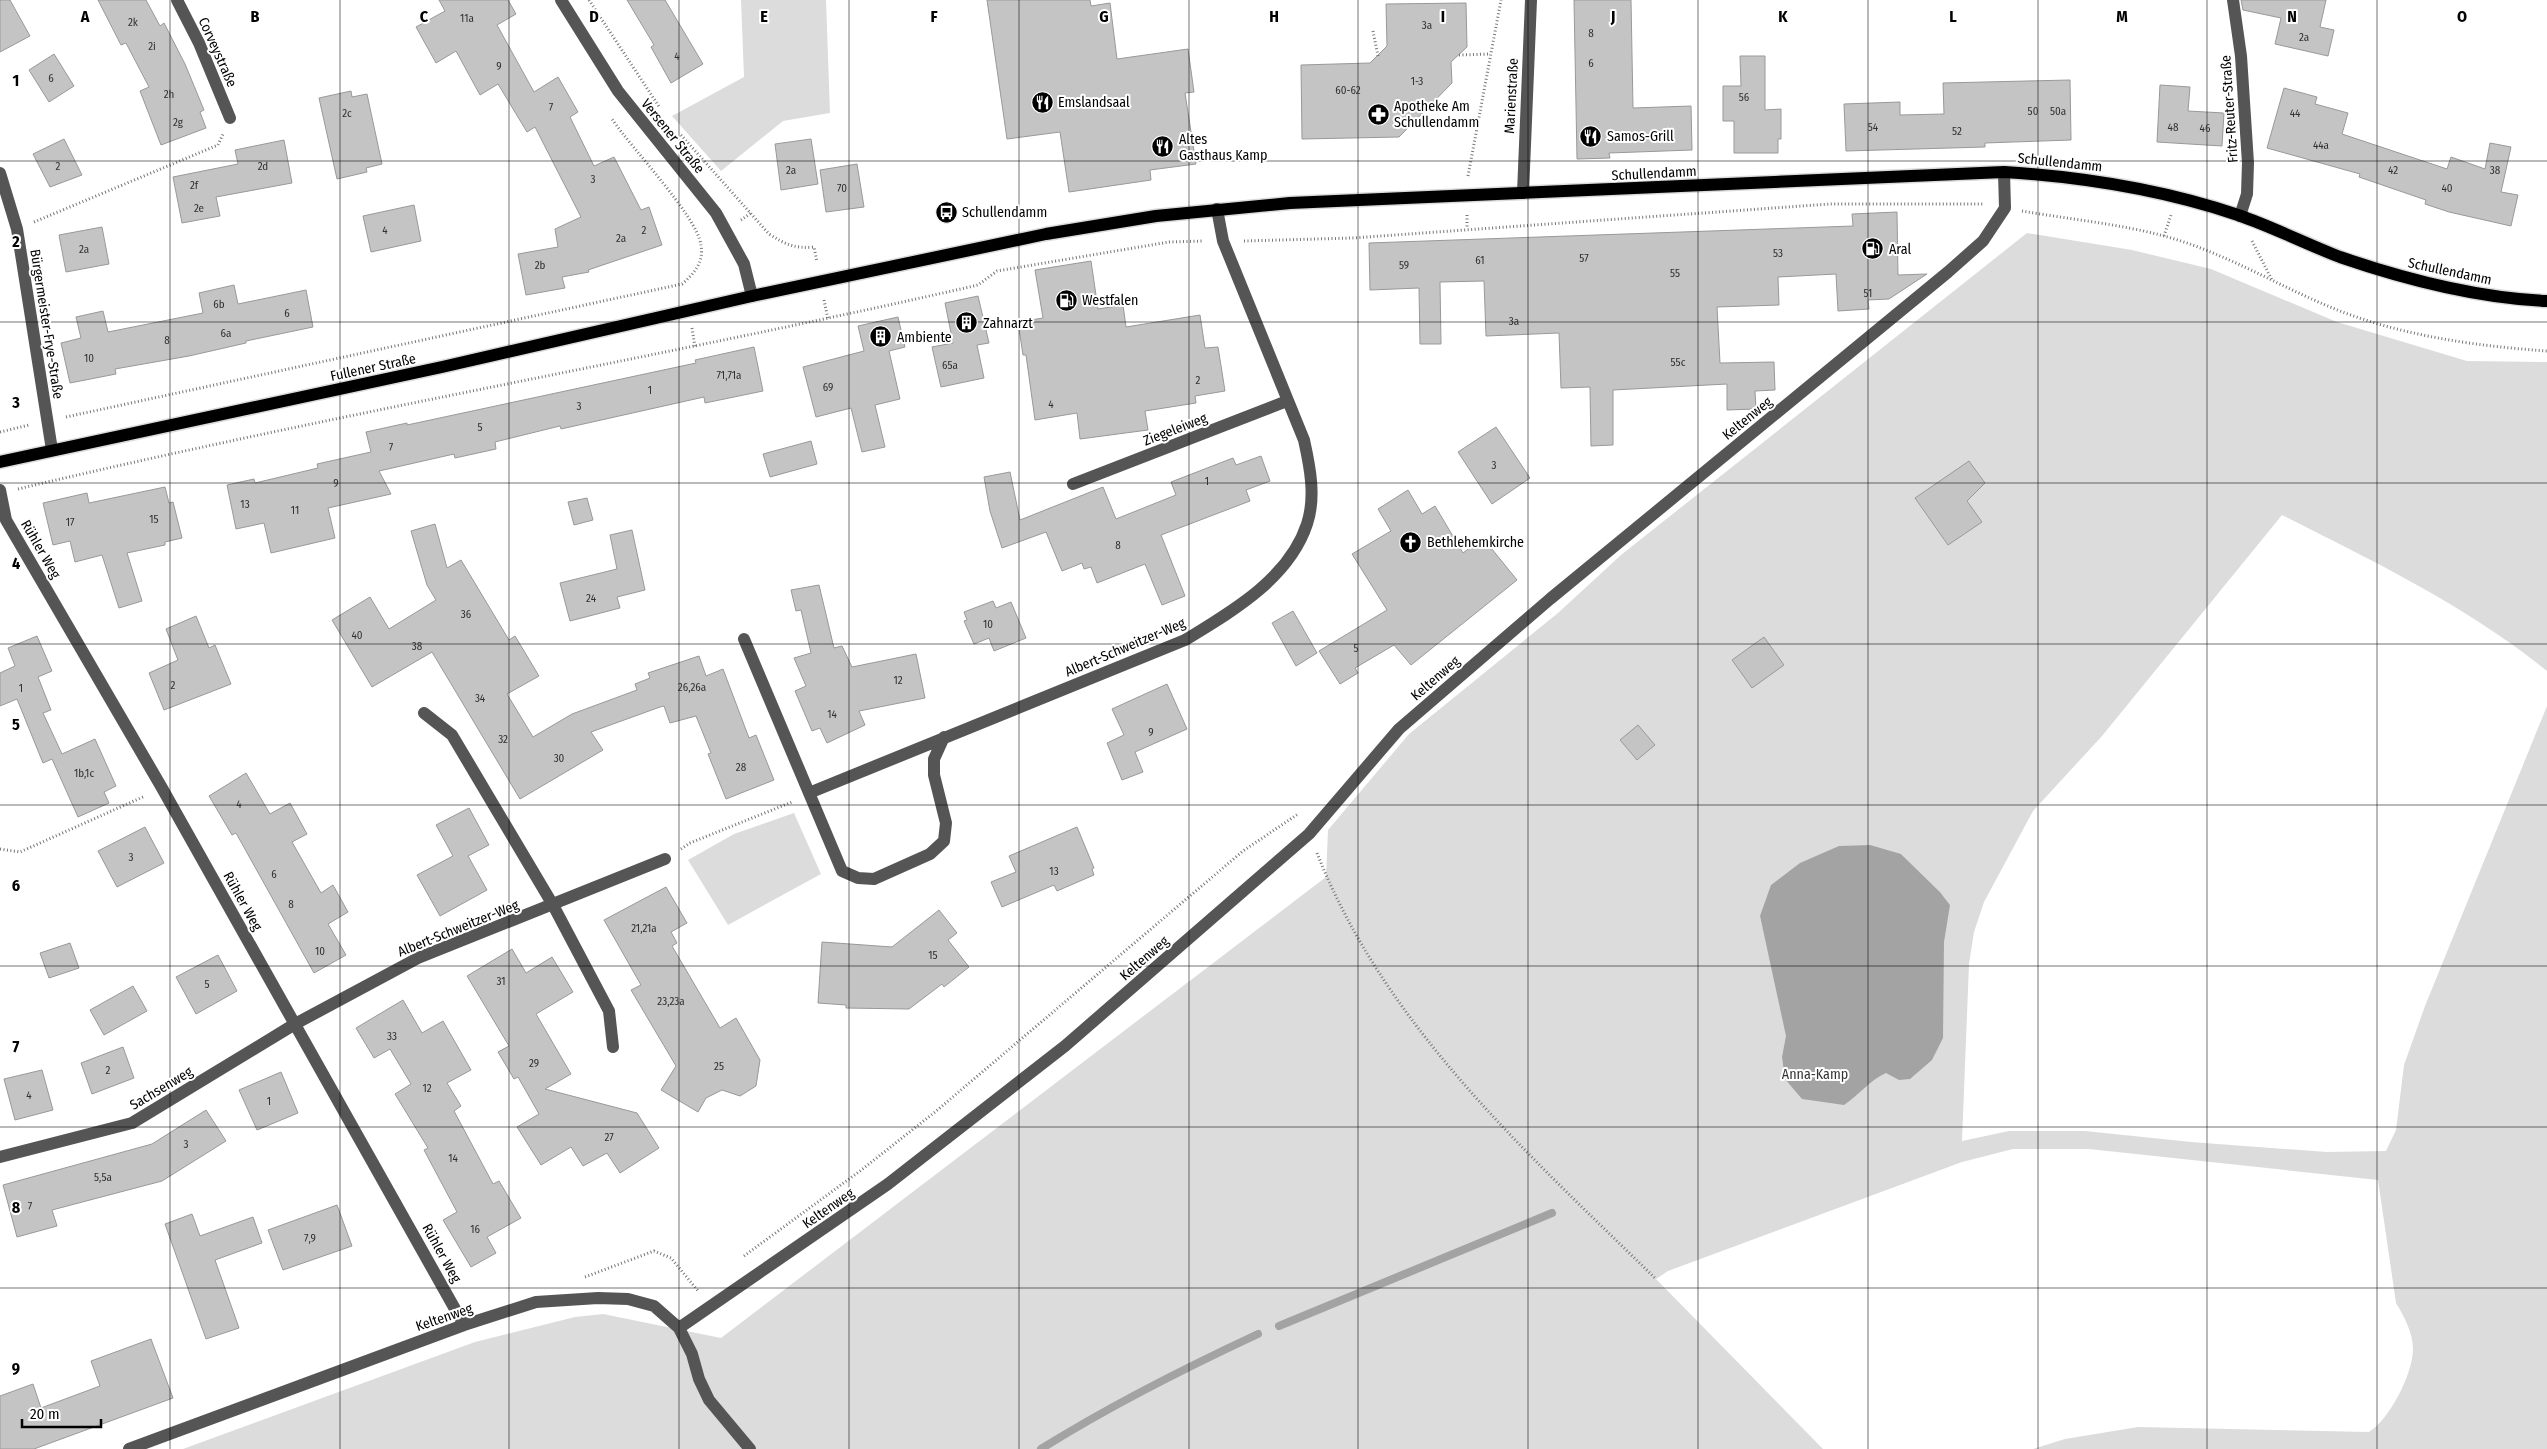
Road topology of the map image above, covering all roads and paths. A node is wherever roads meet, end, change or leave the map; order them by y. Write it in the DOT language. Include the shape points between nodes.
graph roads {
  1 [pos="177,0"];
  2 [pos="561,0"];
  3 [pos="588,0"];
  4 [pos="1501,0"];
  5 [pos="1531,0"];
  6 [pos="2233,0"];
  7 [pos="1373,31"];
  8 [pos="1459,54"];
  9 [pos="1490,54"];
  10 [pos="1378,56"];
  11 [pos="665,115"];
  12 [pos="230,118"];
  13 [pos="618,128"];
  14 [pos="676,129"];
  15 [pos="2004,172"];
  16 [pos="0,173"];
  17 [pos="1523,193"];
  18 [pos="1466,195"];
  19 [pos="2005,208"];
  20 [pos="1218,209"];
  21 [pos="2240,216"];
  22 [pos="16,229"];
  23 [pos="1467,229"];
  24 [pos="1223,241"];
  25 [pos="814,247"];
  26 [pos="2272,281"];
  27 [pos="752,296"];
  28 [pos="2547,301"];
  29 [pos="2547,351"];
  30 [pos="1288,401"];
  31 [pos="47,421"];
  32 [pos="0,432"];
  33 [pos="52,450"];
  34 [pos="0,462"];
  35 [pos="1073,484"];
  36 [pos="0,492"];
  37 [pos="744,639"];
  38 [pos="424,713"];
  39 [pos="944,737"];
  40 [pos="162,788"];
  41 [pos="809,793"];
  42 [pos="1301,812"];
  43 [pos="1309,834"];
  44 [pos="0,849"];
  45 [pos="666,859"];
  46 [pos="553,905"];
  47 [pos="295,1024"];
  48 [pos="613,1047"];
  49 [pos="0,1156"];
  50 [pos="736,1262"];
  51 [pos="1656,1279"];
  52 [pos="576,1281"];
  53 [pos="705,1285"];
  54 [pos="698,1291"];
  55 [pos="711,1307"];
  56 [pos="464,1324"];
  57 [pos="679,1328"];
  58 [pos="129,1449"];
  59 [pos="750,1449"];
  1 -- 12 [label="street, Corveystraße"];
  2 -- 27 [label="street, Versener Straße" via="618,91 716,213 744,264"];
  3 -- 11 [label="path"];
  4 -- 9 [label="path"];
  5 -- 17 [label="street, Marienstraße"];
  6 -- 21 [label="street, Fritz-Reuter-Straße" via="2241,56 2248,163 2247,194"];
  7 -- 10 [label="path"];
  8 -- 9 [label="path"];
  9 -- 18 [label="path" via="1469,161"];
  12 -- 22 [label="path" via="218,145"];
  13 -- 31 [label="path" via="697,229 702,256 694,274 682,284"];
  14 -- 25 [label="path" via="770,234 787,245"];
  15 -- 17 [label="main road, Schullendamm"];
  15 -- 19 [label="street"];
  15 -- 21 [label="main road, Schullendamm" via="2066,176 2131,186 2177,196"];
  16 -- 22 [label="street, Bürgermeister-Frye-Straße"];
  17 -- 18 [label="main road, Schullendamm"];
  18 -- 20 [label="main road, Schullendamm"];
  18 -- 23 [label="path"];
  19 -- 23 [label="path" via="1976,203 1830,204"];
  19 -- 26 [label="path" via="2164,236 2214,254"];
  19 -- 43 [label="street, Keltenweg" via="1983,241 1948,272 1550,599 1399,729"];
  20 -- 24 [label="street, Albert-Schweitzer-Weg"];
  20 -- 27 [label="main road, Schullendamm" via="1046,234"];
  21 -- 26 [label="path"];
  21 -- 28 [label="main road, Schullendamm" via="2340,256 2421,282 2514,300"];
  22 -- 31 [label="street, Bürgermeister-Frye-Straße"];
  23 -- 24 [label="path" via="1352,238"];
  24 -- 30 [label="street, Albert-Schweitzer-Weg"];
  24 -- 36 [label="path" via="1168,242 997,270 978,285 828,319"];
  26 -- 29 [label="path" via="2337,310 2397,329 2488,347"];
  27 -- 33 [label="main road, Fullener Straße" via="442,367"];
  30 -- 35 [label="street, Ziegeleiweg"];
  30 -- 39 [label="street, Albert-Schweitzer-Weg" via="1304,440 1312,494 1308,523 1294,552 1278,572 1228,613 1185,640"];
  31 -- 32 [label="path"];
  31 -- 33 [label="street, Bürgermeister-Frye-Straße"];
  33 -- 34 [label="main road, Fullener Straße"];
  36 -- 40 [label="street, Rühler Weg" via="6,520"];
  37 -- 41 [label="street"];
  38 -- 46 [label="street" via="452,735"];
  39 -- 41 [label="street, Albert-Schweitzer-Weg"];
  39 -- 41 [label="street" via="934,759 934,775 946,824 944,842 930,854 874,879 858,878 842,871"];
  40 -- 44 [label="path" via="20,852"];
  40 -- 47 [label="street, Rühler Weg"];
  41 -- 45 [label="path" via="690,843"];
  42 -- 50 [label="path" via="1243,851 912,1130"];
  43 -- 51 [label="path" via="1350,925 1430,1045 1512,1137"];
  43 -- 55 [label="street, Keltenweg" via="1064,1046 888,1184"];
  45 -- 46 [label="street, Albert-Schweitzer-Weg"];
  46 -- 47 [label="street, Albert-Schweitzer-Weg" via="418,958"];
  46 -- 48 [label="street" via="609,1011"];
  47 -- 49 [label="street, Sachsenweg" via="132,1124"];
  47 -- 56 [label="street, Rühler Weg"];
  52 -- 54 [label="path" via="654,1251 671,1258"];
  53 -- 54 [label="path"];
  54 -- 55 [label="path"];
  55 -- 57 [label="street, Keltenweg"];
  56 -- 57 [label="street, Keltenweg" via="536,1302 598,1298 628,1299 654,1306"];
  56 -- 58 [label="street, Keltenweg"];
  57 -- 59 [label="street" via="709,1400"];
}
